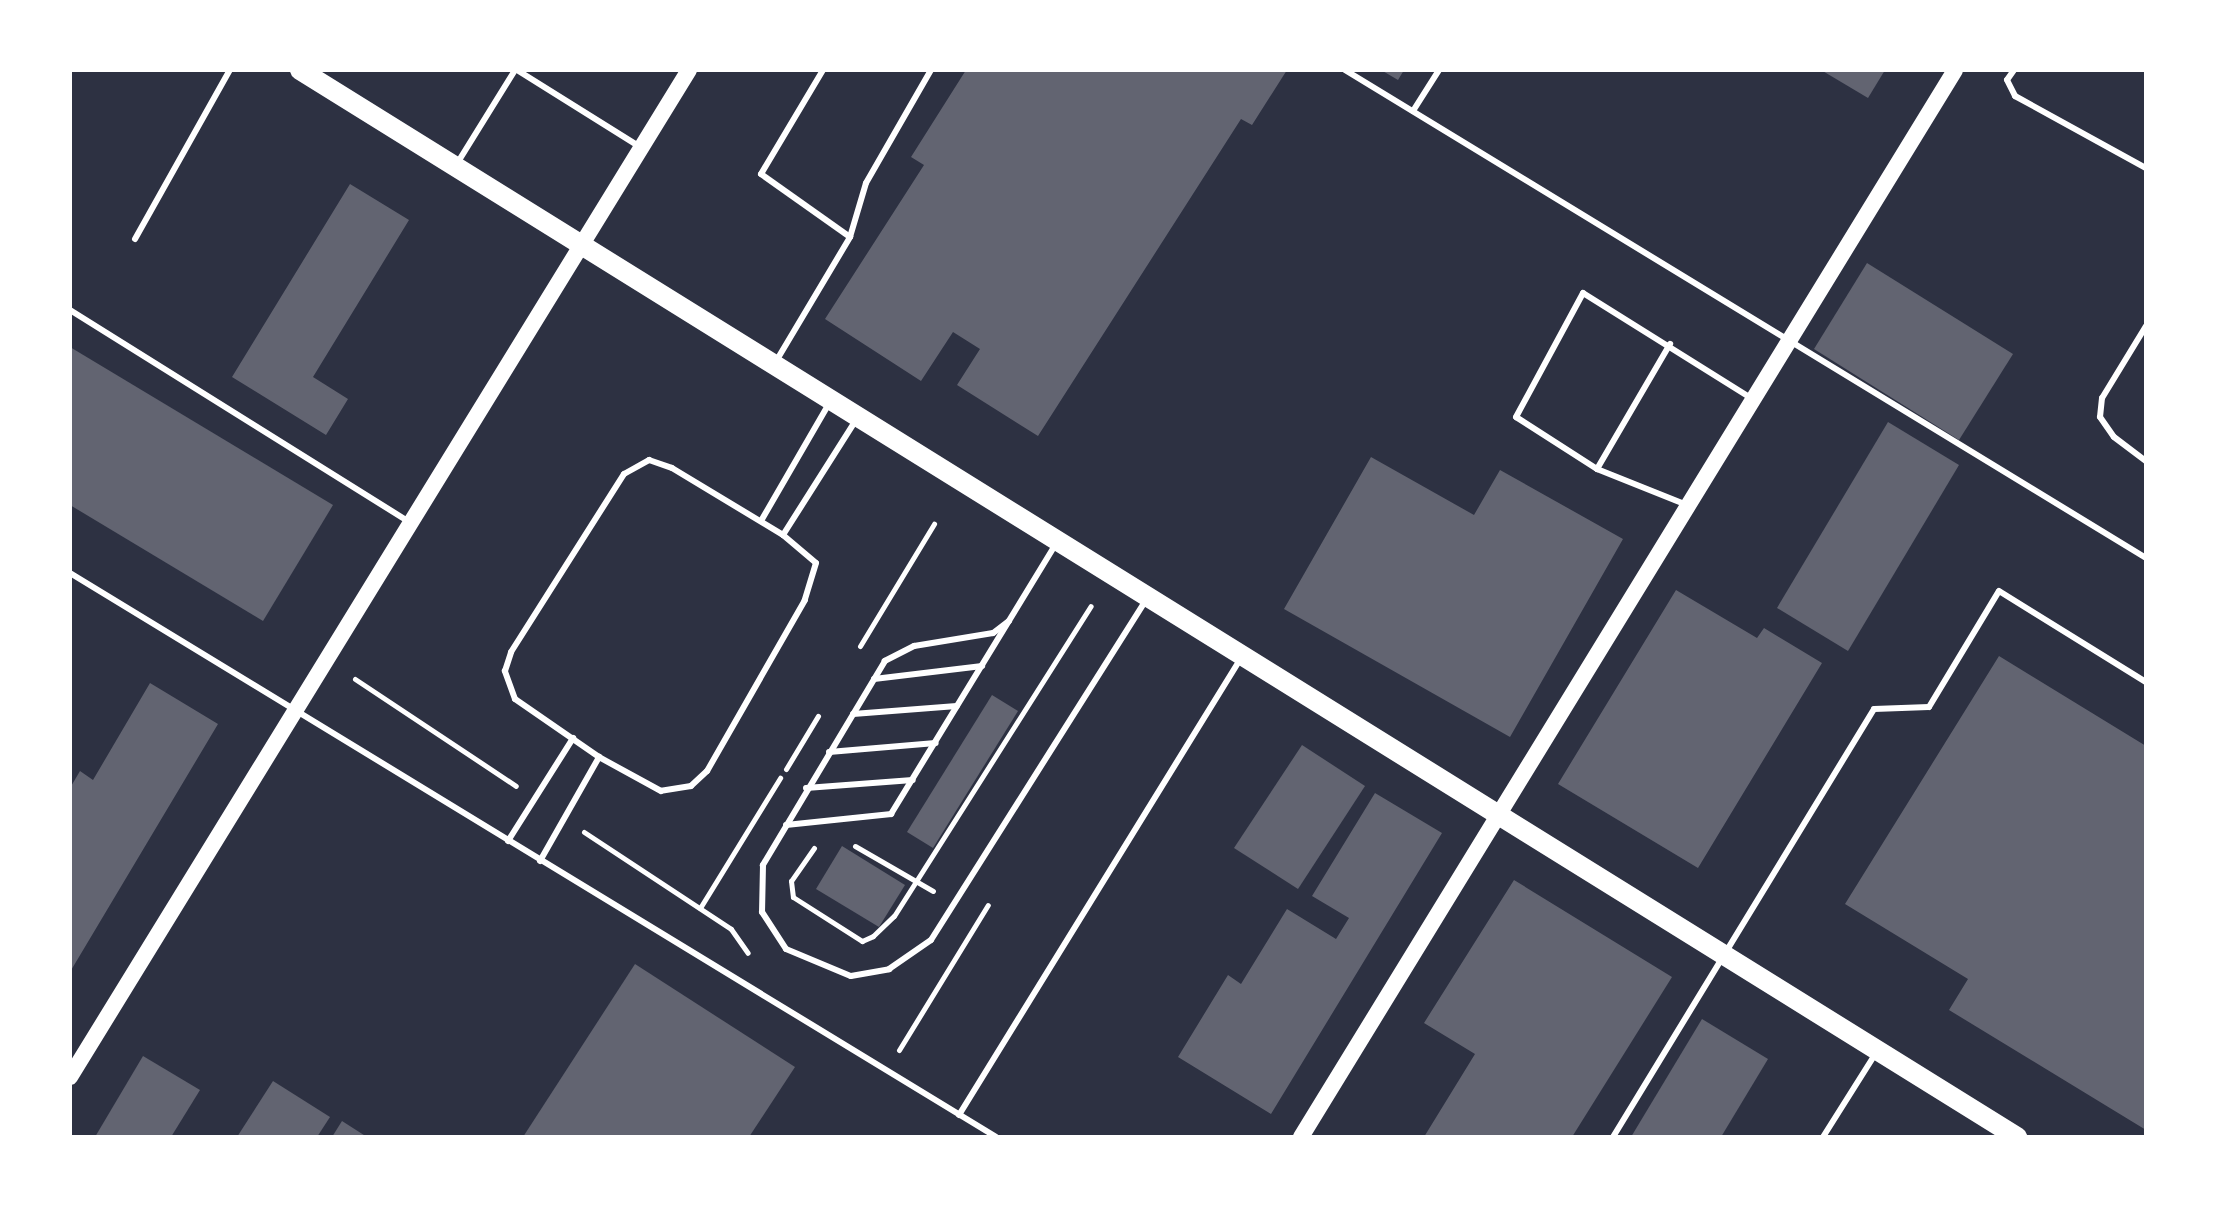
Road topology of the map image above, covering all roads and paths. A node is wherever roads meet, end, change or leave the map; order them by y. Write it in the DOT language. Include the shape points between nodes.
graph roads {
  1 [pos="230,70"];
  2 [pos="300,70"];
  3 [pos="516,70"];
  4 [pos="689,70"];
  5 [pos="823,70"];
  6 [pos="931,70"];
  7 [pos="1345,70"];
  8 [pos="1439,70"];
  9 [pos="1955,70"];
  10 [pos="2014,70"];
  11 [pos="1413,111"];
  12 [pos="640,147"];
  13 [pos="455,167"];
  14 [pos="2146,168"];
  15 [pos="850,237"];
  16 [pos="135,239"];
  17 [pos="579,244"];
  18 [pos="70,310"];
  19 [pos="2146,326"];
  20 [pos="1670,344"];
  21 [pos="1787,344"];
  22 [pos="774,366"];
  23 [pos="1754,400"];
  24 [pos="830,402"];
  25 [pos="857,419"];
  26 [pos="2146,461"];
  27 [pos="1597,469"];
  28 [pos="1687,505"];
  29 [pos="761,521"];
  30 [pos="409,522"];
  31 [pos="934,524"];
  32 [pos="783,535"];
  33 [pos="1056,544"];
  34 [pos="2146,558"];
  35 [pos="70,573"];
  36 [pos="1147,598"];
  37 [pos="1091,606"];
  38 [pos="1009,621"];
  39 [pos="1242,655"];
  40 [pos="854,656"];
  41 [pos="982,666"];
  42 [pos="874,679"];
  43 [pos="2146,682"];
  44 [pos="958,706"];
  45 [pos="297,707"];
  46 [pos="822,708"];
  47 [pos="853,714"];
  48 [pos="573,738"];
  49 [pos="936,743"];
  50 [pos="829,752"];
  51 [pos="599,757"];
  52 [pos="913,780"];
  53 [pos="806,788"];
  54 [pos="1497,813"];
  55 [pos="786,825"];
  56 [pos="508,841"];
  57 [pos="828,843"];
  58 [pos="848,845"];
  59 [pos="540,861"];
  60 [pos="917,881"];
  61 [pos="700,908"];
  62 [pos="1727,955"];
  63 [pos="1878,1050"];
  64 [pos="70,1077"];
  65 [pos="959,1115"];
  66 [pos="1307,1135"];
  67 [pos="996,1137"];
  68 [pos="1613,1137"];
  69 [pos="1823,1137"];
  70 [pos="2017,1137"];
  1 -- 16 [label="lane"];
  2 -- 13 [label="main road"];
  3 -- 12 [label="lane"];
  3 -- 13 [label="lane"];
  4 -- 12 [label="main road"];
  5 -- 15 [label="lane" via="761,174"];
  6 -- 15 [label="lane" via="866,183"];
  7 -- 11 [label="lane"];
  8 -- 11 [label="lane"];
  9 -- 21 [label="main road"];
  10 -- 14 [label="lane" via="2007,80 2015,96"];
  11 -- 21 [label="lane"];
  12 -- 17 [label="main road"];
  13 -- 17 [label="main road"];
  15 -- 22 [label="lane"];
  17 -- 22 [label="main road"];
  17 -- 30 [label="main road"];
  18 -- 30 [label="lane"];
  19 -- 26 [label="lane" via="2102,398 2100,417 2114,437"];
  20 -- 23 [label="lane"];
  20 -- 27 [label="lane"];
  20 -- 27 [label="lane" via="1583,293 1516,417"];
  21 -- 23 [label="main road"];
  21 -- 34 [label="lane"];
  22 -- 24 [label="main road"];
  23 -- 28 [label="main road"];
  24 -- 25 [label="main road"];
  24 -- 29 [label="lane"];
  25 -- 32 [label="lane"];
  25 -- 33 [label="main road"];
  27 -- 28 [label="lane"];
  28 -- 54 [label="main road"];
  29 -- 32 [label="lane"];
  29 -- 48 [label="lane" via="649,460 624,474 511,652 505,671 515,699"];
  30 -- 45 [label="main road"];
  31 -- 40 [label="path"];
  32 -- 51 [label="lane" via="816,563 805,600 707,771 691,786 661,791"];
  33 -- 36 [label="main road"];
  33 -- 38 [label="lane"];
  35 -- 45 [label="lane"];
  36 -- 39 [label="main road"];
  36 -- 55 [label="lane" via="950,916 911,957 889,969 851,976 807,962 771,933 762,912 762,877"];
  37 -- 60 [label="path"];
  38 -- 41 [label="lane"];
  38 -- 42 [label="lane" via="977,638 899,652 885,661"];
  39 -- 54 [label="main road"];
  39 -- 65 [label="lane"];
  41 -- 42 [label="lane"];
  41 -- 44 [label="lane"];
  42 -- 47 [label="lane"];
  43 -- 62 [label="lane" via="1999,591 1929,707 1874,709"];
  44 -- 47 [label="lane"];
  44 -- 49 [label="lane"];
  45 -- 56 [label="lane"];
  45 -- 64 [label="main road"];
  46 -- 61 [label="path"];
  47 -- 50 [label="lane"];
  48 -- 51 [label="lane"];
  48 -- 56 [label="lane"];
  49 -- 50 [label="lane"];
  49 -- 52 [label="lane"];
  50 -- 53 [label="lane"];
  51 -- 59 [label="lane"];
  52 -- 53 [label="lane"];
  52 -- 55 [label="lane" via="891,814"];
  53 -- 55 [label="lane"];
  54 -- 62 [label="main road"];
  54 -- 66 [label="main road"];
  56 -- 59 [label="lane"];
  57 -- 60 [label="path" via="816,846 802,860 791,881 793,897 862,941 894,916"];
  58 -- 60 [label="path"];
  59 -- 65 [label="lane"];
  62 -- 63 [label="main road"];
  62 -- 68 [label="lane"];
  63 -- 69 [label="lane"];
  63 -- 70 [label="main road"];
  65 -- 67 [label="lane"];
}
